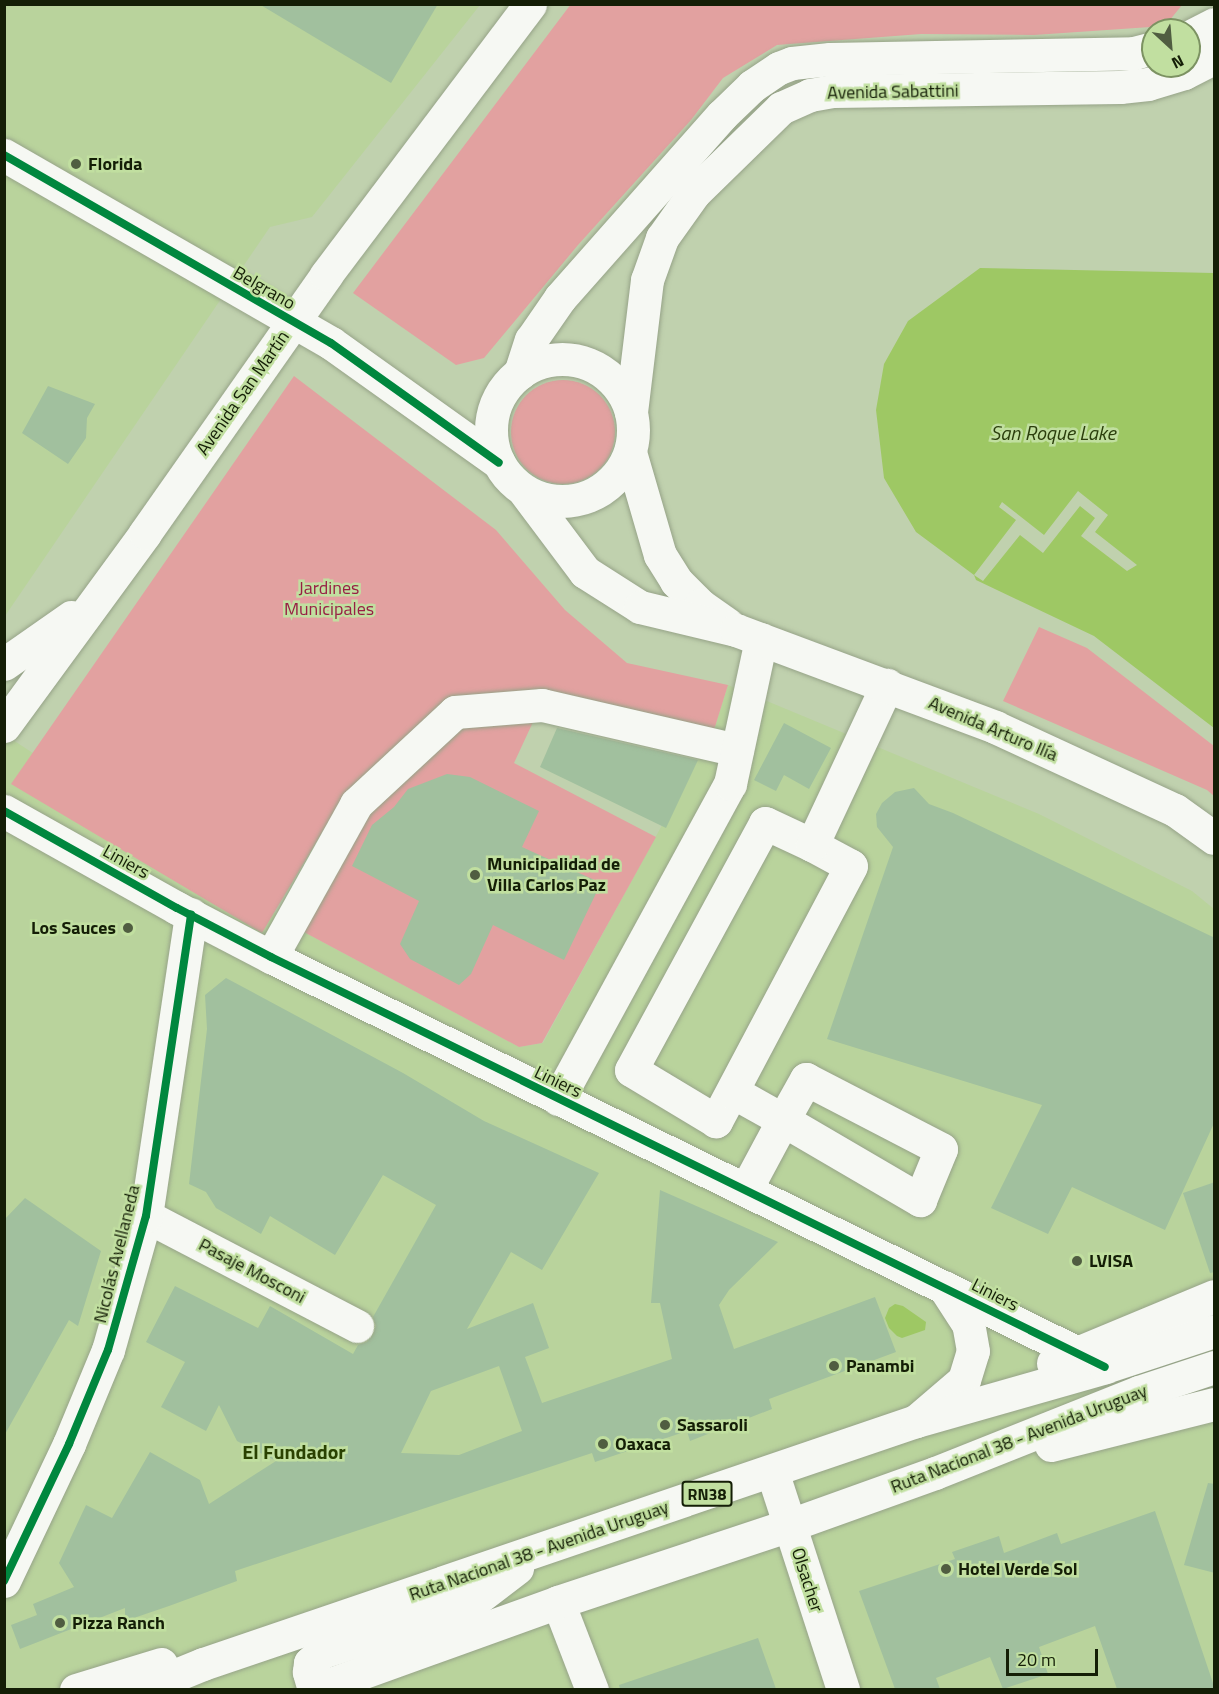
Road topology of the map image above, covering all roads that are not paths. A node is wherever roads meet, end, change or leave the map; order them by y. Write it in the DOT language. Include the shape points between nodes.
graph roads {
  1 [pos="530,4"];
  2 [pos="1215,24"];
  3 [pos="1201,31"];
  4 [pos="1141,51"];
  5 [pos="1215,58"];
  6 [pos="4,155"];
  7 [pos="33,172"];
  8 [pos="4,188"];
  9 [pos="293,321"];
  10 [pos="520,373"];
  11 [pos="631,412"];
  12 [pos="630,452"];
  13 [pos="499,463"];
  14 [pos="525,492"];
  15 [pos="101,594"];
  16 [pos="749,634"];
  17 [pos="4,664"];
  18 [pos="887,686"];
  19 [pos="4,726"];
  20 [pos="737,750"];
  21 [pos="4,811"];
  22 [pos="1215,838"];
  23 [pos="812,845"];
  24 [pos="190,914"];
  25 [pos="271,957"];
  26 [pos="733,1092"];
  27 [pos="558,1099"];
  28 [pos="746,1190"];
  29 [pos="146,1216"];
  30 [pos="943,1285"];
  31 [pos="1215,1296"];
  32 [pos="357,1326"];
  33 [pos="1215,1331"];
  34 [pos="1092,1360"];
  35 [pos="1215,1366"];
  36 [pos="1207,1412"];
  37 [pos="916,1421"];
  38 [pos="772,1471"];
  39 [pos="935,1473"];
  40 [pos="790,1526"];
  41 [pos="540,1551"];
  42 [pos="4,1581"];
  43 [pos="558,1602"];
  44 [pos="203,1664"];
  45 [pos="839,1688"];
  46 [pos="76,1689"];
  47 [pos="139,1689"];
  48 [pos="314,1689"];
  49 [pos="592,1689"];
  1 -- 9 [label="main road, Avenida San Martín"];
  2 -- 3 [label="main road"];
  4 -- 10 [label="main road, Avenida Sabattini" via="830,59 779,68 752,86 722,115 560,298 531,340"];
  5 -- 11 [label="main road, Avenida Sabattini" via="1148,84 833,91 810,95 781,108 694,193 662,238 647,280"];
  6 -- 7 [label="main road, Belgrano"];
  7 -- 8 [label="main road"];
  7 -- 9 [label="main road, Belgrano"];
  9 -- 13 [label="main road, Belgrano" via="331,343"];
  9 -- 15 [label="main road, Avenida San Martín"];
  10 -- 11 [label="main road" via="540,362 563,359 586,363 606,374 622,391"];
  10 -- 13 [label="main road" via="505,387 490,425"];
  11 -- 12 [label="main road"];
  12 -- 14 [label="main road" via="605,487 587,497 545,500"];
  12 -- 16 [label="main road" via="660,555 676,581 700,605"];
  13 -- 14 [label="main road"];
  14 -- 16 [label="main road" via="585,572 611,590 640,607"];
  15 -- 17 [label="main road"];
  15 -- 19 [label="main road, Avenida San Martín"];
  16 -- 18 [label="main road, Avenida Arturo Ilía"];
  16 -- 20 [label="main road"];
  18 -- 22 [label="main road, Avenida Arturo Ilía" via="1109,778 1174,810"];
  18 -- 23 [label="main road"];
  20 -- 25 [label="main road" via="542,705 455,712 357,804"];
  20 -- 27 [label="main road" via="730,784"];
  21 -- 24 [label="main road, Liniers"];
  23 -- 26 [label="main road" via="851,866"];
  23 -- 26 [label="main road" via="765,823 631,1070 716,1121"];
  24 -- 25 [label="main road, Liniers"];
  24 -- 29 [label="main road, Nicolás Avellaneda"];
  25 -- 27 [label="main road, Liniers"];
  26 -- 28 [label="main road" via="783,1120"];
  27 -- 28 [label="main road, Liniers"];
  28 -- 30 [label="main road, Liniers"];
  29 -- 32 [label="main road, Pasaje Mosconi"];
  29 -- 42 [label="main road, Nicolás Avellaneda" via="108,1350 69,1444"];
  30 -- 34 [label="main road, Liniers"];
  30 -- 37 [label="main road" via="968,1324 973,1350 964,1380"];
  31 -- 34 [label="main road"];
  33 -- 34 [label="main road, Ruta Nacional 38 - Avenida Uruguay / RN38"];
  34 -- 37 [label="main road, Ruta Nacional 38 - Avenida Uruguay / RN38"];
  35 -- 39 [label="main road, Ruta Nacional 38 - Avenida Uruguay"];
  36 -- 39 [label="main road"];
  37 -- 38 [label="main road, Ruta Nacional 38 - Avenida Uruguay / RN38"];
  38 -- 40 [label="main road, Olsacher"];
  38 -- 41 [label="main road, Ruta Nacional 38 - Avenida Uruguay / RN38"];
  39 -- 40 [label="main road, Ruta Nacional 38 - Avenida Uruguay"];
  40 -- 43 [label="main road, Ruta Nacional 38 - Avenida Uruguay"];
  40 -- 45 [label="main road, Olsacher"];
  41 -- 44 [label="main road, Ruta Nacional 38 - Avenida Uruguay / RN38"];
  41 -- 48 [label="main road" via="471,1603 322,1652 310,1662"];
  43 -- 48 [label="main road, Ruta Nacional 38 - Avenida Uruguay"];
  43 -- 49 [label="main road"];
  44 -- 46 [label="main road" via="180,1658"];
  44 -- 47 [label="main road, Ruta Nacional 38 - Avenida Uruguay / RN38"];
}
